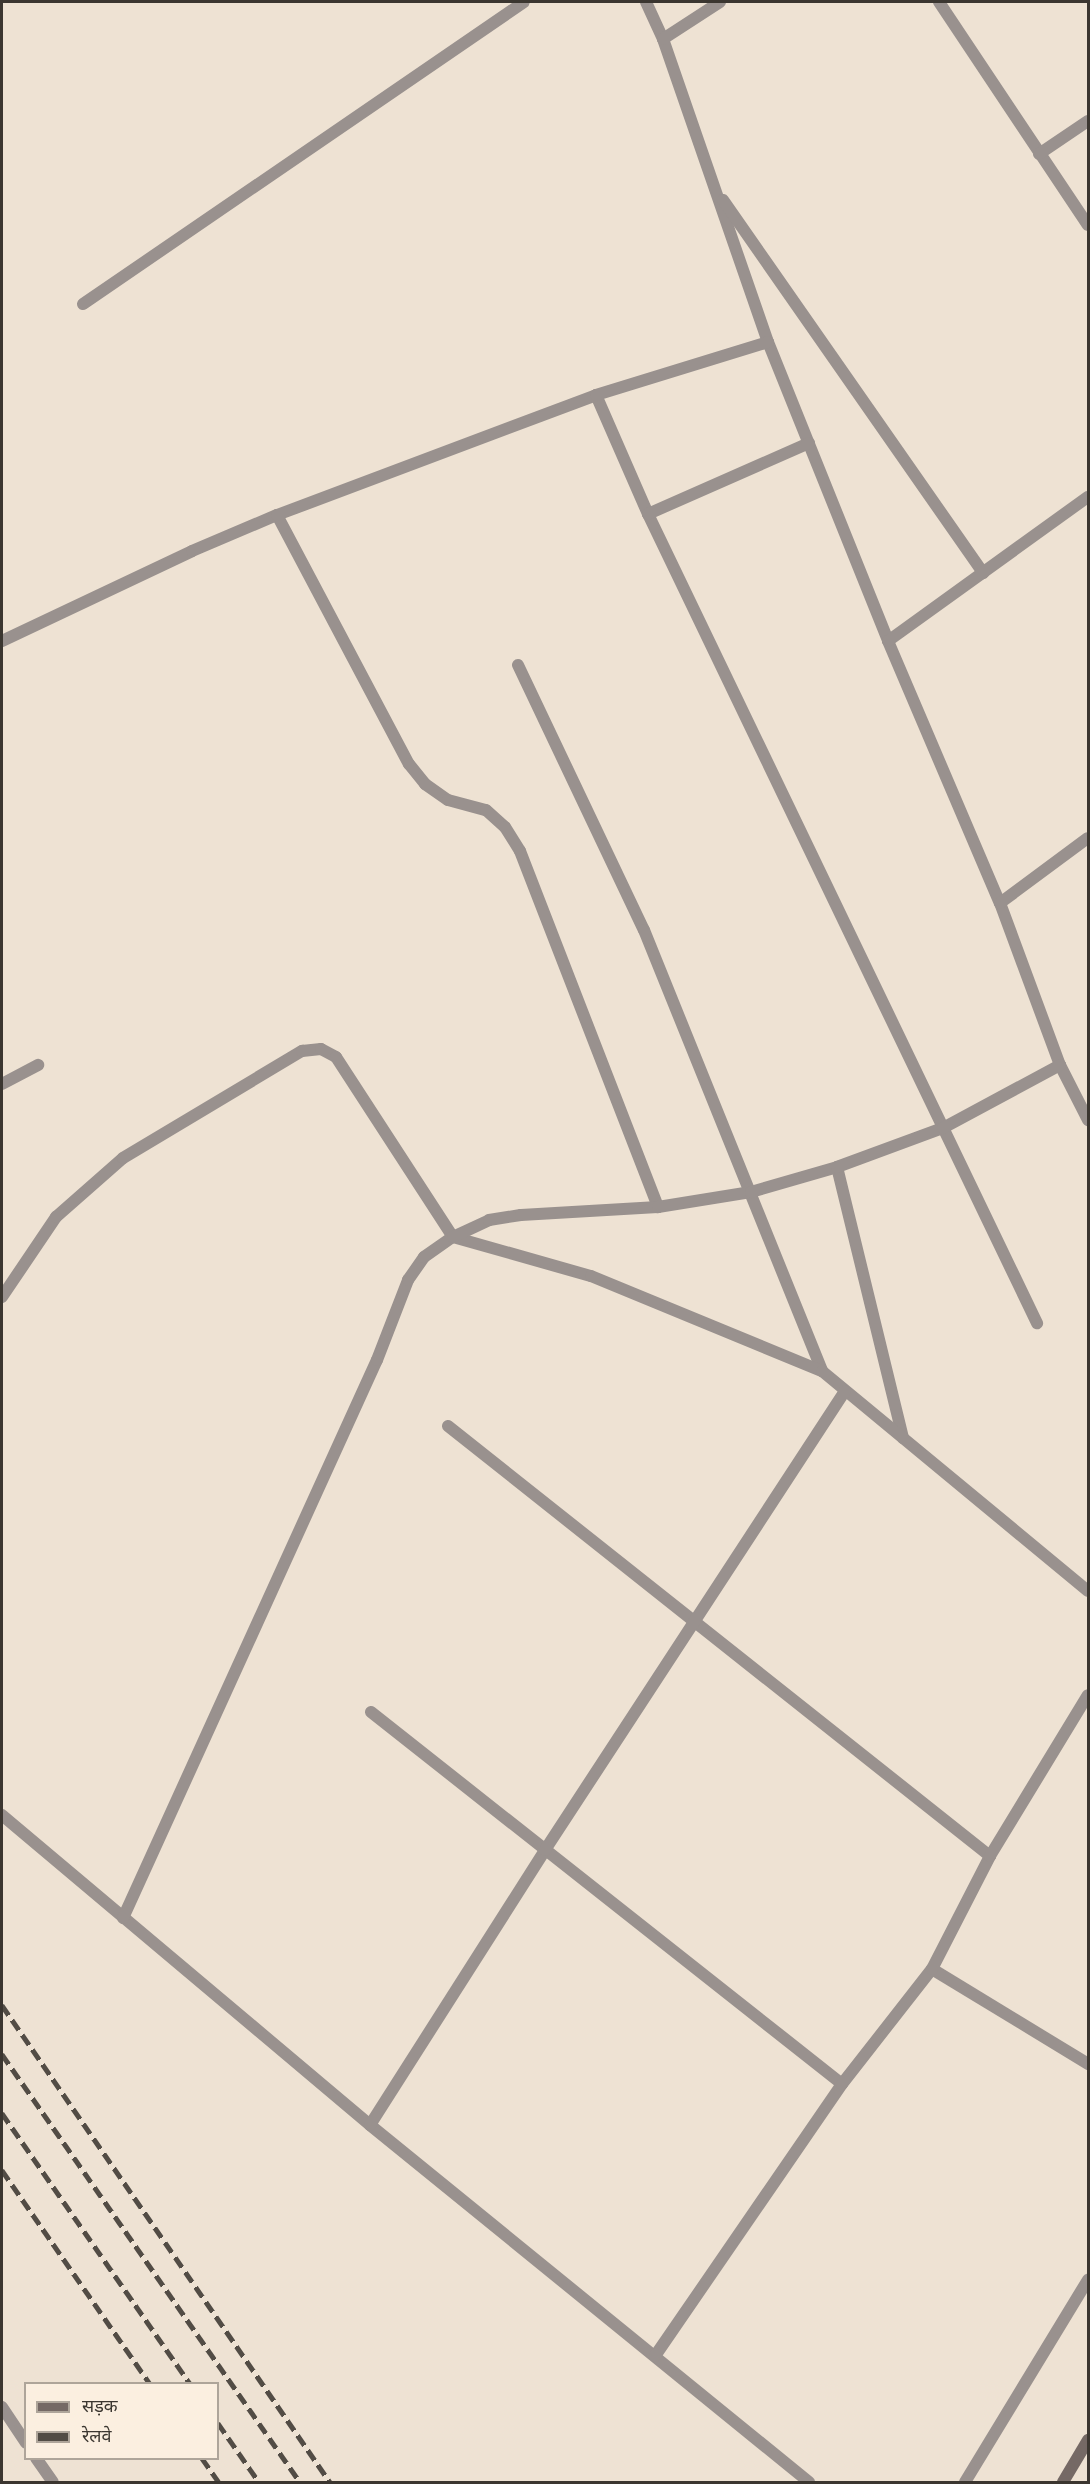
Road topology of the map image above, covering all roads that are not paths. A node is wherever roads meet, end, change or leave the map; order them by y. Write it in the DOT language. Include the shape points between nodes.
graph roads {
  1 [pos="524,2"];
  2 [pos="646,2"];
  3 [pos="720,2"];
  4 [pos="939,2"];
  5 [pos="663,39"];
  6 [pos="1089,121"];
  7 [pos="1039,154"];
  8 [pos="715,188"];
  9 [pos="1089,225"];
  10 [pos="83,304"];
  11 [pos="768,342"];
  12 [pos="596,395"];
  13 [pos="809,443"];
  14 [pos="1089,497"];
  15 [pos="648,514"];
  16 [pos="277,515"];
  17 [pos="983,573"];
  18 [pos="2,641"];
  19 [pos="888,641"];
  20 [pos="518,665"];
  21 [pos="1089,838"];
  22 [pos="1000,903"];
  23 [pos="38,1065"];
  24 [pos="1060,1065"];
  25 [pos="2,1084"];
  26 [pos="1089,1120"];
  27 [pos="943,1128"];
  28 [pos="837,1167"];
  29 [pos="751,1192"];
  30 [pos="658,1206"];
  31 [pos="453,1237"];
  32 [pos="2,1297"];
  33 [pos="1037,1323"];
  34 [pos="822,1371"];
  35 [pos="845,1391"];
  36 [pos="448,1426"];
  37 [pos="903,1438"];
  38 [pos="1089,1591"];
  39 [pos="694,1621"];
  40 [pos="1089,1695"];
  41 [pos="371,1712"];
  42 [pos="2,1815"];
  43 [pos="545,1850"];
  44 [pos="990,1856"];
  45 [pos="123,1918"];
  46 [pos="932,1969"];
  47 [pos="1089,2064"];
  48 [pos="842,2084"];
  49 [pos="370,2125"];
  50 [pos="1089,2280"];
  51 [pos="655,2356"];
  52 [pos="2,2407"];
  53 [pos="24,2440"];
  54 [pos="1089,2440"];
  55 [pos="37,2460"];
  56 [pos="53,2482"];
  57 [pos="808,2482"];
  58 [pos="965,2482"];
  59 [pos="1063,2482"];
  1 -- 10 [label="street"];
  2 -- 5 [label="street"];
  3 -- 5 [label="street"];
  4 -- 7 [label="street"];
  5 -- 8 [label="street"];
  6 -- 7 [label="street"];
  7 -- 9 [label="street"];
  8 -- 11 [label="street"];
  8 -- 17 [label="street"];
  11 -- 12 [label="street"];
  11 -- 13 [label="street"];
  12 -- 15 [label="street"];
  12 -- 16 [label="street"];
  13 -- 15 [label="street"];
  13 -- 19 [label="street"];
  14 -- 17 [label="street"];
  15 -- 27 [label="street"];
  16 -- 18 [label="street"];
  16 -- 30 [label="street" via="409,764 424,784 448,800 486,810 505,827 520,851"];
  17 -- 19 [label="street"];
  19 -- 22 [label="street"];
  20 -- 29 [label="street" via="644,930"];
  21 -- 22 [label="street"];
  22 -- 24 [label="street"];
  23 -- 25 [label="street"];
  24 -- 26 [label="street"];
  24 -- 27 [label="street"];
  27 -- 28 [label="street"];
  27 -- 33 [label="street"];
  28 -- 29 [label="street"];
  28 -- 37 [label="street"];
  29 -- 30 [label="street"];
  29 -- 34 [label="street"];
  30 -- 31 [label="street" via="489,1220"];
  31 -- 32 [label="street" via="336,1057 321,1049 302,1051 123,1158 56,1217"];
  31 -- 34 [label="street" via="591,1276"];
  31 -- 45 [label="street" via="424,1257 408,1280 377,1360"];
  34 -- 35 [label="street"];
  35 -- 37 [label="street"];
  35 -- 39 [label="street"];
  36 -- 39 [label="street"];
  37 -- 38 [label="street"];
  39 -- 43 [label="street"];
  39 -- 44 [label="street"];
  40 -- 44 [label="street"];
  41 -- 43 [label="street"];
  42 -- 45 [label="street"];
  43 -- 48 [label="street"];
  43 -- 49 [label="street"];
  44 -- 46 [label="street"];
  45 -- 49 [label="street"];
  46 -- 47 [label="street"];
  46 -- 48 [label="street"];
  48 -- 51 [label="street"];
  49 -- 51 [label="street"];
  50 -- 58 [label="street"];
  51 -- 57 [label="street"];
  52 -- 53 [label="street"];
  54 -- 59 [label="main road"];
  55 -- 56 [label="street"];
}
